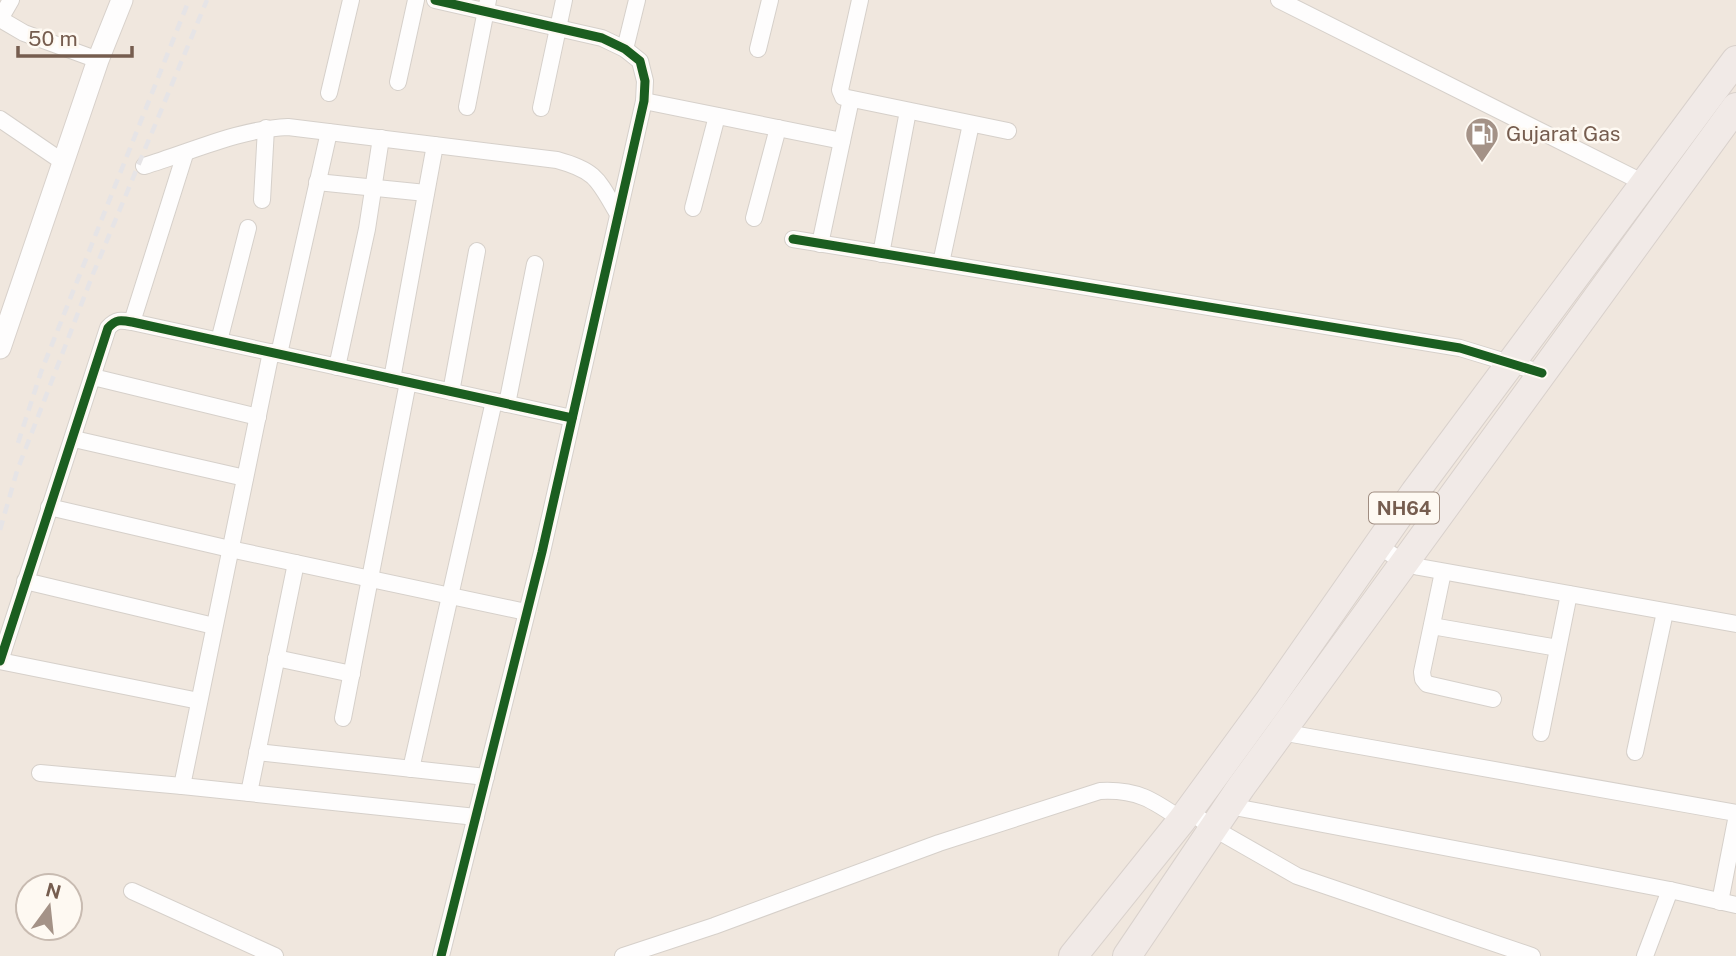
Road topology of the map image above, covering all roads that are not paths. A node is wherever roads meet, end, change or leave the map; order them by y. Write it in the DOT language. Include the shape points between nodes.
graph roads {
  1 [pos="10,0"];
  2 [pos="122,0"];
  3 [pos="351,0"];
  4 [pos="416,0"];
  5 [pos="435,0"];
  6 [pos="564,0"];
  7 [pos="638,0"];
  8 [pos="771,0"];
  9 [pos="860,0"];
  10 [pos="1279,0"];
  11 [pos="487,6"];
  12 [pos="0,19"];
  13 [pos="557,27"];
  14 [pos="625,49"];
  15 [pos="758,49"];
  16 [pos="98,60"];
  17 [pos="1736,60"];
  18 [pos="398,82"];
  19 [pos="329,93"];
  20 [pos="851,99"];
  21 [pos="644,101"];
  22 [pos="467,107"];
  23 [pos="1736,107"];
  24 [pos="541,108"];
  25 [pos="908,111"];
  26 [pos="717,116"];
  27 [pos="0,120"];
  28 [pos="971,124"];
  29 [pos="266,128"];
  30 [pos="778,128"];
  31 [pos="1008,131"];
  32 [pos="328,132"];
  33 [pos="381,138"];
  34 [pos="842,141"];
  35 [pos="435,145"];
  36 [pos="186,154"];
  37 [pos="64,162"];
  38 [pos="144,166"];
  39 [pos="317,182"];
  40 [pos="1646,184"];
  41 [pos="374,188"];
  42 [pos="426,194"];
  43 [pos="262,200"];
  44 [pos="693,208"];
  45 [pos="618,214"];
  46 [pos="754,218"];
  47 [pos="248,228"];
  48 [pos="793,239"];
  49 [pos="820,244"];
  50 [pos="477,251"];
  51 [pos="881,254"];
  52 [pos="940,263"];
  53 [pos="536,264"];
  54 [pos="132,322"];
  55 [pos="219,341"];
  56 [pos="0,348"];
  57 [pos="275,353"];
  58 [pos="1511,362"];
  59 [pos="337,367"];
  60 [pos="1542,373"];
  61 [pos="93,377"];
  62 [pos="392,379"];
  63 [pos="408,382"];
  64 [pos="451,392"];
  65 [pos="501,402"];
  66 [pos="258,417"];
  67 [pos="572,418"];
  68 [pos="74,439"];
  69 [pos="245,478"];
  70 [pos="49,507"];
  71 [pos="1378,545"];
  72 [pos="230,549"];
  73 [pos="296,563"];
  74 [pos="1404,563"];
  75 [pos="1443,572"];
  76 [pos="370,579"];
  77 [pos="25,581"];
  78 [pos="1569,594"];
  79 [pos="451,596"];
  80 [pos="526,612"];
  81 [pos="1665,612"];
  82 [pos="1736,624"];
  83 [pos="214,626"];
  84 [pos="1432,626"];
  85 [pos="1558,648"];
  86 [pos="276,659"];
  87 [pos="0,661"];
  88 [pos="352,674"];
  89 [pos="1493,699"];
  90 [pos="199,701"];
  91 [pos="343,718"];
  92 [pos="1281,732"];
  93 [pos="1541,733"];
  94 [pos="257,752"];
  95 [pos="1635,752"];
  96 [pos="411,769"];
  97 [pos="40,774"];
  98 [pos="486,777"];
  99 [pos="182,786"];
  100 [pos="249,793"];
  101 [pos="1736,813"];
  102 [pos="1185,816"];
  103 [pos="476,817"];
  104 [pos="1221,817"];
  105 [pos="1736,820"];
  106 [pos="1670,890"];
  107 [pos="132,891"];
  108 [pos="1728,904"];
  109 [pos="275,956"];
  110 [pos="441,956"];
  111 [pos="623,956"];
  112 [pos="1073,956"];
  113 [pos="1127,956"];
  114 [pos="1532,956"];
  115 [pos="1645,956"];
  1 -- 12 [label="street"];
  2 -- 16 [label="main road"];
  3 -- 19 [label="street"];
  4 -- 18 [label="street"];
  5 -- 11 [label="street"];
  6 -- 13 [label="street"];
  7 -- 14 [label="street"];
  8 -- 15 [label="street"];
  9 -- 20 [label="street" via="840,90 842,97"];
  10 -- 40 [label="street"];
  11 -- 13 [label="street"];
  11 -- 22 [label="street"];
  12 -- 16 [label="street" via="24,33"];
  13 -- 14 [label="street" via="603,38"];
  13 -- 24 [label="street"];
  14 -- 21 [label="street" via="640,61"];
  16 -- 37 [label="main road"];
  17 -- 40 [label="highway, NH64"];
  20 -- 25 [label="street"];
  20 -- 34 [label="street"];
  21 -- 26 [label="street"];
  21 -- 45 [label="street"];
  23 -- 60 [label="highway, NH64"];
  25 -- 28 [label="street"];
  25 -- 51 [label="street"];
  26 -- 30 [label="street"];
  26 -- 44 [label="street"];
  27 -- 37 [label="street"];
  28 -- 31 [label="street"];
  28 -- 52 [label="street"];
  29 -- 32 [label="street"];
  29 -- 36 [label="street"];
  29 -- 43 [label="street"];
  30 -- 34 [label="street"];
  30 -- 46 [label="street"];
  32 -- 33 [label="street"];
  32 -- 39 [label="street"];
  33 -- 35 [label="street"];
  33 -- 41 [label="street"];
  34 -- 49 [label="street"];
  35 -- 42 [label="street"];
  35 -- 45 [label="street" via="582,167 597,179"];
  36 -- 38 [label="street"];
  36 -- 54 [label="street"];
  37 -- 56 [label="main road"];
  39 -- 41 [label="street"];
  39 -- 57 [label="street"];
  40 -- 58 [label="highway, NH64"];
  41 -- 42 [label="street"];
  41 -- 59 [label="street"];
  42 -- 62 [label="street"];
  45 -- 67 [label="street"];
  47 -- 55 [label="street"];
  48 -- 49 [label="street"];
  49 -- 51 [label="street"];
  50 -- 64 [label="street"];
  51 -- 52 [label="street"];
  52 -- 58 [label="street" via="1460,348"];
  53 -- 65 [label="street"];
  54 -- 55 [label="street"];
  54 -- 61 [label="street" via="121,320 108,328"];
  55 -- 57 [label="street"];
  57 -- 59 [label="street"];
  57 -- 66 [label="street"];
  58 -- 60 [label="street"];
  58 -- 71 [label="highway, NH64"];
  59 -- 62 [label="street"];
  60 -- 74 [label="highway, NH64"];
  61 -- 66 [label="street"];
  61 -- 68 [label="street"];
  62 -- 63 [label="street"];
  63 -- 64 [label="street"];
  63 -- 76 [label="street"];
  64 -- 65 [label="street"];
  65 -- 67 [label="street"];
  65 -- 79 [label="street"];
  66 -- 69 [label="street"];
  67 -- 80 [label="street"];
  68 -- 69 [label="street"];
  68 -- 70 [label="street"];
  69 -- 72 [label="street"];
  70 -- 72 [label="street"];
  70 -- 77 [label="street"];
  71 -- 74 [label="street"];
  71 -- 102 [label="highway, NH64"];
  72 -- 73 [label="street"];
  72 -- 83 [label="street"];
  73 -- 76 [label="street"];
  73 -- 86 [label="street"];
  74 -- 75 [label="street"];
  74 -- 92 [label="highway, NH64"];
  75 -- 78 [label="street"];
  75 -- 84 [label="street"];
  76 -- 79 [label="street"];
  76 -- 88 [label="street"];
  77 -- 83 [label="street"];
  77 -- 87 [label="street"];
  78 -- 81 [label="street"];
  78 -- 85 [label="street"];
  79 -- 80 [label="street"];
  79 -- 96 [label="street"];
  80 -- 98 [label="street"];
  81 -- 82 [label="street"];
  81 -- 95 [label="street"];
  83 -- 90 [label="street"];
  84 -- 85 [label="street"];
  84 -- 89 [label="street" via="1422,671 1427,684"];
  85 -- 93 [label="street"];
  86 -- 88 [label="street"];
  86 -- 94 [label="street"];
  87 -- 90 [label="street"];
  88 -- 91 [label="street"];
  90 -- 99 [label="street"];
  92 -- 101 [label="street"];
  92 -- 104 [label="highway, NH64"];
  94 -- 96 [label="street"];
  94 -- 100 [label="street"];
  96 -- 98 [label="street"];
  97 -- 99 [label="street"];
  98 -- 103 [label="street"];
  99 -- 100 [label="street"];
  100 -- 103 [label="street"];
  102 -- 104 [label="street"];
  102 -- 111 [label="street" via="1150,798 1100,790"];
  102 -- 112 [label="highway, NH64"];
  103 -- 110 [label="street"];
  104 -- 106 [label="street"];
  104 -- 113 [label="highway, NH64"];
  104 -- 114 [label="street" via="1297,876"];
  105 -- 108 [label="street"];
  106 -- 108 [label="street"];
  106 -- 115 [label="street"];
  107 -- 109 [label="street"];
}
